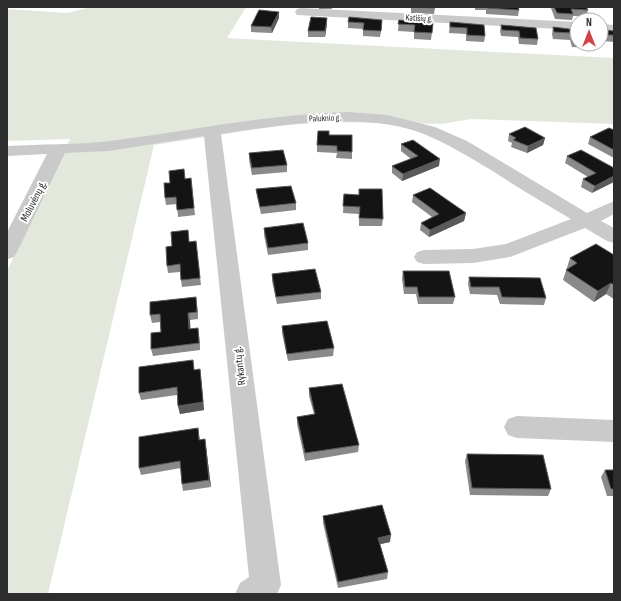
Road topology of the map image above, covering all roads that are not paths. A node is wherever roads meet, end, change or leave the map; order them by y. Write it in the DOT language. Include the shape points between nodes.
graph roads {
  1 [pos="301,12"];
  2 [pos="569,24"];
  3 [pos="212,132"];
  4 [pos="58,150"];
  5 [pos="7,152"];
  6 [pos="614,207"];
  7 [pos="587,220"];
  8 [pos="614,237"];
  9 [pos="7,252"];
  10 [pos="424,257"];
  11 [pos="517,427"];
  12 [pos="614,431"];
  13 [pos="251,594"];
  1 -- 2 [label="street, Katišių g." via="535,18"];
  3 -- 4 [label="street, Paluknio g."];
  3 -- 7 [label="street, Paluknio g." via="310,118 369,118 415,125 461,144"];
  3 -- 13 [label="street, Rykantų g." via="265,585"];
  4 -- 5 [label="street, Paluknio g."];
  4 -- 9 [label="street, Moluvėnų g."];
  6 -- 7 [label="street"];
  7 -- 8 [label="street, Paluknio g."];
  7 -- 10 [label="street" via="510,250 473,256"];
  11 -- 12 [label="street"];
}
